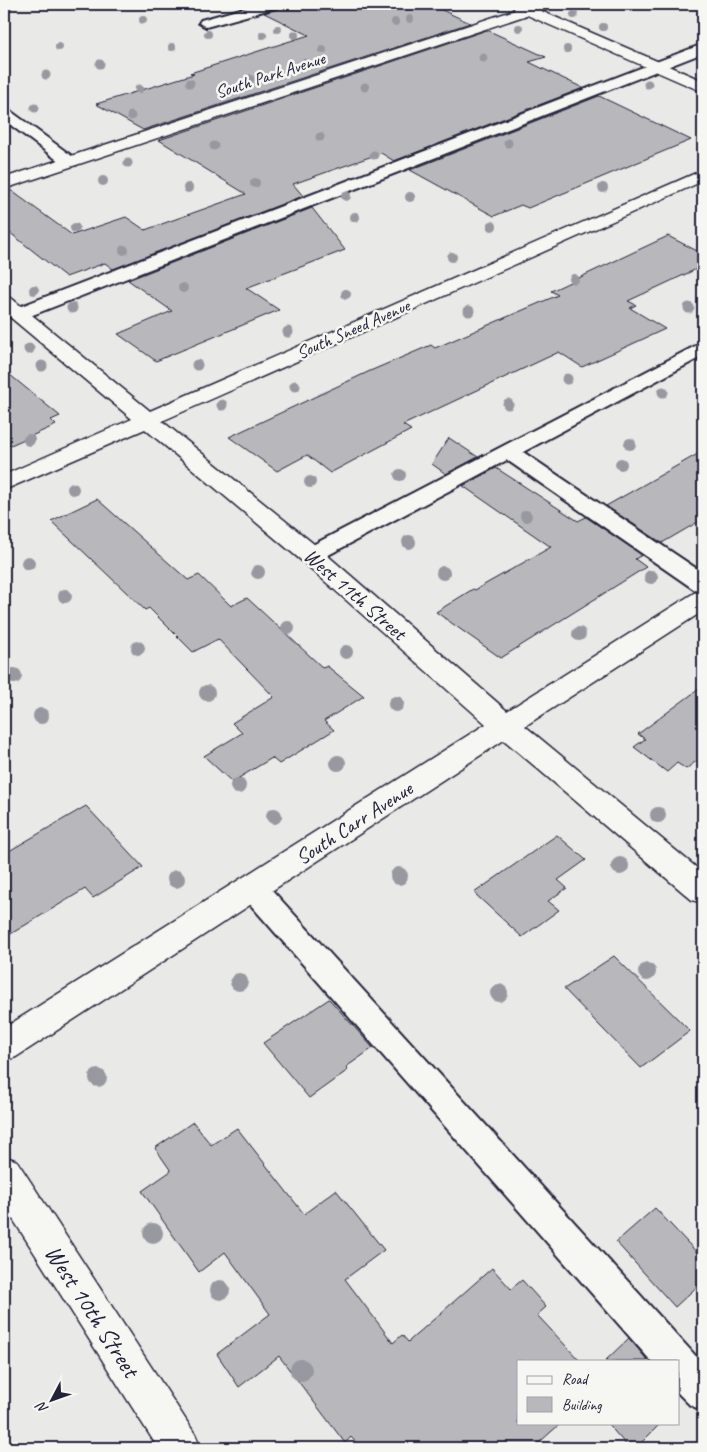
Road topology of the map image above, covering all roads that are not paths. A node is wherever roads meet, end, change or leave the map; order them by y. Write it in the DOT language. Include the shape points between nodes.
graph roads {
  1 [pos="273,4"];
  2 [pos="512,4"];
  3 [pos="548,4"];
  4 [pos="527,10"];
  5 [pos="206,24"];
  6 [pos="703,48"];
  7 [pos="656,66"];
  8 [pos="703,87"];
  9 [pos="4,113"];
  10 [pos="70,162"];
  11 [pos="703,175"];
  12 [pos="4,184"];
  13 [pos="11,308"];
  14 [pos="703,348"];
  15 [pos="147,420"];
  16 [pos="507,451"];
  17 [pos="4,483"];
  18 [pos="311,555"];
  19 [pos="703,584"];
  20 [pos="703,599"];
  21 [pos="506,725"];
  22 [pos="252,887"];
  23 [pos="703,891"];
  24 [pos="4,1046"];
  25 [pos="4,1173"];
  26 [pos="675,1360"];
  27 [pos="680,1366"];
  28 [pos="703,1392"];
  29 [pos="180,1448"];
  1 -- 5 [label="lane"];
  2 -- 4 [label="street"];
  3 -- 4 [label="street, South Park Avenue"];
  4 -- 7 [label="street"];
  4 -- 10 [label="street, South Park Avenue"];
  6 -- 7 [label="lane"];
  7 -- 8 [label="street"];
  7 -- 13 [label="lane"];
  9 -- 10 [label="lane"];
  10 -- 12 [label="street, South Park Avenue"];
  11 -- 15 [label="street, South Sneed Avenue"];
  13 -- 15 [label="street, West 11th Street"];
  14 -- 16 [label="lane"];
  15 -- 17 [label="street, South Sneed Avenue"];
  15 -- 18 [label="street, West 11th Street"];
  16 -- 18 [label="lane"];
  16 -- 19 [label="lane"];
  18 -- 21 [label="street, West 11th Street"];
  20 -- 21 [label="street, South Carr Avenue"];
  21 -- 22 [label="street, South Carr Avenue"];
  21 -- 23 [label="street, West 11th Street"];
  22 -- 24 [label="street, South Carr Avenue"];
  22 -- 26 [label="lane"];
  25 -- 29 [label="street, West 10th Street"];
  27 -- 28 [label="lane"];
}
